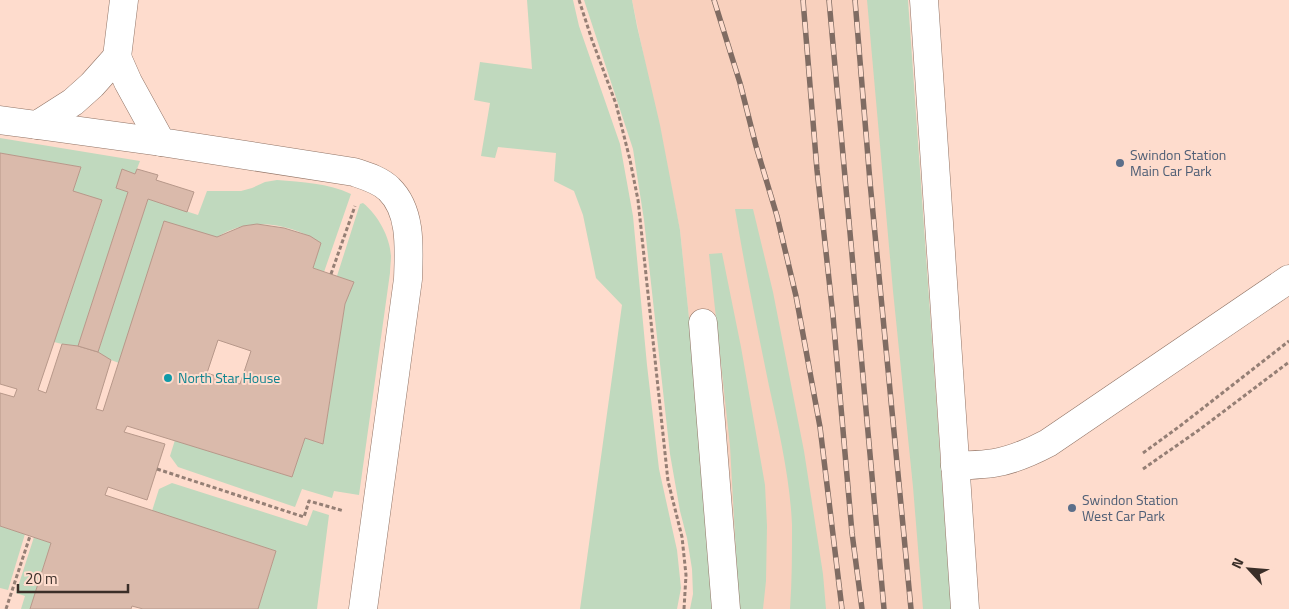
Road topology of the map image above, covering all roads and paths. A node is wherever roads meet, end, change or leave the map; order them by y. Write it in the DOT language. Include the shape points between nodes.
graph roads {
  1 [pos="124,0"];
  2 [pos="579,0"];
  3 [pos="924,0"];
  4 [pos="117,57"];
  5 [pos="0,120"];
  6 [pos="37,125"];
  7 [pos="161,142"];
  8 [pos="366,176"];
  9 [pos="331,274"];
  10 [pos="1289,279"];
  11 [pos="703,323"];
  12 [pos="1289,341"];
  13 [pos="1289,362"];
  14 [pos="1143,453"];
  15 [pos="955,466"];
  16 [pos="157,469"];
  17 [pos="1143,470"];
  18 [pos="375,520"];
  19 [pos="30,536"];
  20 [pos="6,609"];
  21 [pos="363,609"];
  22 [pos="684,609"];
  23 [pos="726,609"];
  24 [pos="965,609"];
  1 -- 4 [label="street"];
  2 -- 22 [label="path" via="616,104 638,200 668,481 682,537 686,575"];
  3 -- 15 [label="street"];
  4 -- 6 [label="street" via="73,102"];
  4 -- 7 [label="street"];
  5 -- 6 [label="street"];
  6 -- 7 [label="street"];
  7 -- 8 [label="street"];
  8 -- 9 [label="path"];
  8 -- 18 [label="street" via="389,188 399,203 406,220 410,247 405,307"];
  10 -- 15 [label="street" via="1048,443 1007,460"];
  11 -- 23 [label="street"];
  12 -- 14 [label="path"];
  13 -- 17 [label="path"];
  15 -- 24 [label="street"];
  16 -- 18 [label="path" via="304,517 309,501"];
  18 -- 21 [label="street"];
  19 -- 20 [label="path"];
}
